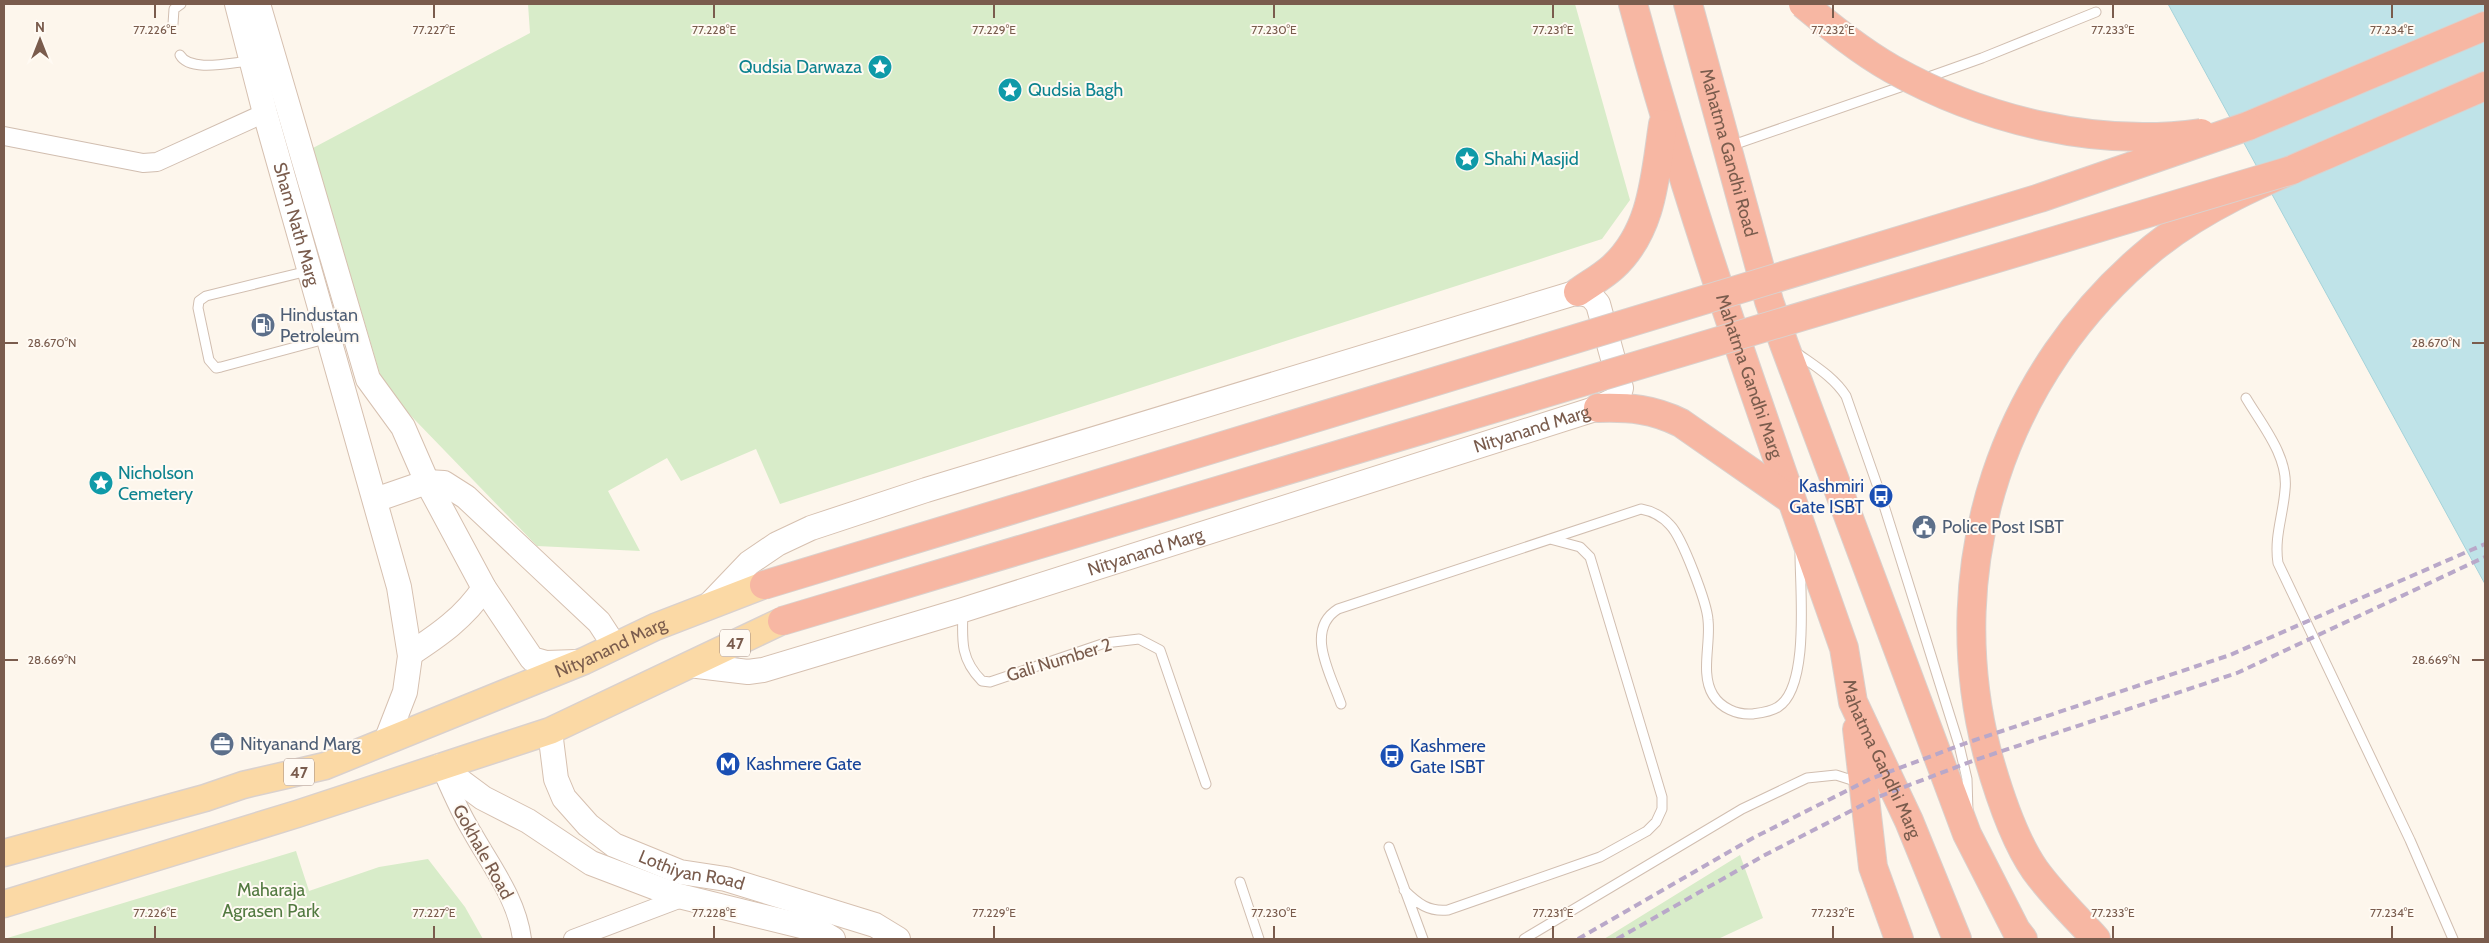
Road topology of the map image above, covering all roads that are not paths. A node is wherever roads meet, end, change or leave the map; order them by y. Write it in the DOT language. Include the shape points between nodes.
graph roads {
  1 [pos="181,4"];
  2 [pos="237,4"];
  3 [pos="258,4"];
  4 [pos="1633,4"];
  5 [pos="1688,4"];
  6 [pos="1803,4"];
  7 [pos="2096,12"];
  8 [pos="173,24"];
  9 [pos="2485,26"];
  10 [pos="180,55"];
  11 [pos="252,61"];
  12 [pos="2485,86"];
  13 [pos="265,113"];
  14 [pos="1664,119"];
  15 [pos="2248,126"];
  16 [pos="4,136"];
  17 [pos="1727,147"];
  18 [pos="2292,170"];
  19 [pos="310,270"];
  20 [pos="1578,292"];
  21 [pos="329,338"];
  22 [pos="1784,344"];
  23 [pos="2246,398"];
  24 [pos="1598,408"];
  25 [pos="427,482"];
  26 [pos="1790,499"];
  27 [pos="375,500"];
  28 [pos="1800,525"];
  29 [pos="1547,539"];
  30 [pos="764,585"];
  31 [pos="484,588"];
  32 [pos="706,608"];
  33 [pos="963,610"];
  34 [pos="782,621"];
  35 [pos="614,645"];
  36 [pos="410,654"];
  37 [pos="584,660"];
  38 [pos="689,665"];
  39 [pos="1853,702"];
  40 [pos="1341,704"];
  41 [pos="550,731"];
  42 [pos="386,741"];
  43 [pos="440,766"];
  44 [pos="1206,784"];
  45 [pos="1864,786"];
  46 [pos="1967,834"];
  47 [pos="1389,847"];
  48 [pos="4,852"];
  49 [pos="1240,882"];
  50 [pos="1404,890"];
  51 [pos="684,897"];
  52 [pos="4,904"];
  53 [pos="522,939"];
  54 [pos="572,939"];
  55 [pos="833,939"];
  56 [pos="898,939"];
  57 [pos="1259,939"];
  58 [pos="1423,939"];
  59 [pos="1524,939"];
  60 [pos="1899,939"];
  61 [pos="1957,939"];
  62 [pos="2023,939"];
  63 [pos="2096,939"];
  64 [pos="2453,939"];
  1 -- 8 [label="lane" via="174,9"];
  2 -- 11 [label="main road, Sham Nath Marg"];
  3 -- 25 [label="main road, Sham Nath Marg" via="368,379 403,427"];
  4 -- 14 [label="highway, Mahatma Gandhi Marg"];
  5 -- 17 [label="highway, Mahatma Gandhi Road"];
  6 -- 15 [label="highway, bridge" via="1840,35 1892,69 1947,96 2004,116 2064,130 2126,136 2187,135"];
  7 -- 17 [label="lane" via="1982,58"];
  9 -- 15 [label="highway"];
  10 -- 11 [label="lane" via="195,66"];
  11 -- 13 [label="main road, Sham Nath Marg"];
  12 -- 18 [label="highway"];
  13 -- 16 [label="street" via="157,162 143,163"];
  13 -- 19 [label="main road, Sham Nath Marg"];
  14 -- 20 [label="highway" via="1651,201 1636,240 1611,269"];
  14 -- 26 [label="highway, Mahatma Gandhi Marg"];
  15 -- 30 [label="highway, bridge" via="2021,204"];
  17 -- 22 [label="highway, Mahatma Gandhi Road"];
  18 -- 34 [label="highway, bridge"];
  18 -- 63 [label="highway, bridge" via="2243,190 2197,216 2121,277 2079,322 2048,365 2022,412 2000,460 1985,511 1975,563 1972,668 1979,721 1990,764 2011,822 2034,869"];
  19 -- 21 [label="main road, Sham Nath Marg"];
  19 -- 21 [label="lane" via="206,296 199,301 209,360 216,368 222,368"];
  20 -- 24 [label="main road, Nityanand Marg" via="1591,296 1598,304 1621,388 1618,398"];
  20 -- 32 [label="main road, Nityanand Marg / 47" via="811,528 777,544 749,563"];
  21 -- 27 [label="main road, Sham Nath Marg"];
  22 -- 46 [label="highway"];
  22 -- 46 [label="lane" via="1828,375 1846,396 1884,505 1959,745 1969,800"];
  23 -- 64 [label="lane" via="2282,461 2286,488 2277,529 2278,563 2410,840"];
  24 -- 26 [label="highway" via="1640,408 1663,414"];
  24 -- 33 [label="main road, Nityanand Marg / 47"];
  25 -- 27 [label="main road"];
  25 -- 31 [label="main road, Sham Nath Marg"];
  25 -- 35 [label="main road" via="444,483 466,497 598,622"];
  26 -- 28 [label="highway, Mahatma Gandhi Marg"];
  27 -- 36 [label="main road, Sham Nath Marg" via="399,587"];
  28 -- 29 [label="lane" via="1798,673 1790,693 1778,707 1752,714 1724,707 1712,694 1707,678 1709,631 1704,598 1672,527 1664,519 1650,511 1636,510"];
  28 -- 39 [label="highway, Mahatma Gandhi Marg" via="1844,648"];
  29 -- 40 [label="lane" via="1331,614 1321,632 1320,643"];
  29 -- 50 [label="lane" via="1580,547 1590,557 1662,797 1662,809 1647,831 1600,857 1448,910 1430,910 1414,901"];
  30 -- 32 [label="main road, Nityanand Marg / 47"];
  31 -- 36 [label="main road" via="471,607 444,632"];
  31 -- 37 [label="main road, Sham Nath Marg" via="532,659 546,663"];
  32 -- 35 [label="main road, Nityanand Marg / 47"];
  33 -- 38 [label="main road, Nityanand Marg / 47" via="763,670 748,672"];
  33 -- 44 [label="lane, Gali Number 2" via="963,652 982,682 1105,643 1139,639 1160,650"];
  34 -- 38 [label="main road, 47"];
  35 -- 37 [label="main road, Nityanand Marg / 47"];
  36 -- 42 [label="main road, Sham Nath Marg" via="405,692"];
  37 -- 42 [label="main road, Nityanand Marg / 47"];
  38 -- 41 [label="main road, 47"];
  39 -- 45 [label="highway"];
  39 -- 61 [label="highway, Mahatma Gandhi Marg" via="1909,821"];
  41 -- 43 [label="main road, 47"];
  41 -- 56 [label="main road, Lothiyan Road" via="556,778 564,798 588,826 614,845 680,872 726,879 875,925"];
  42 -- 48 [label="main road, Nityanand Marg / 47" via="325,766 243,785"];
  43 -- 51 [label="main road, Lothiyan Road" via="483,798 528,821 591,863"];
  43 -- 52 [label="main road, 47" via="297,814"];
  43 -- 53 [label="street, Gokhale Road" via="455,801 509,896"];
  45 -- 59 [label="lane" via="1846,776 1807,778 1742,809"];
  45 -- 60 [label="highway" via="1873,867"];
  46 -- 62 [label="highway"];
  47 -- 50 [label="lane"];
  49 -- 57 [label="lane"];
  50 -- 58 [label="lane"];
  51 -- 54 [label="street"];
  51 -- 55 [label="main road, Lothiyan Road" via="818,930"];
}
